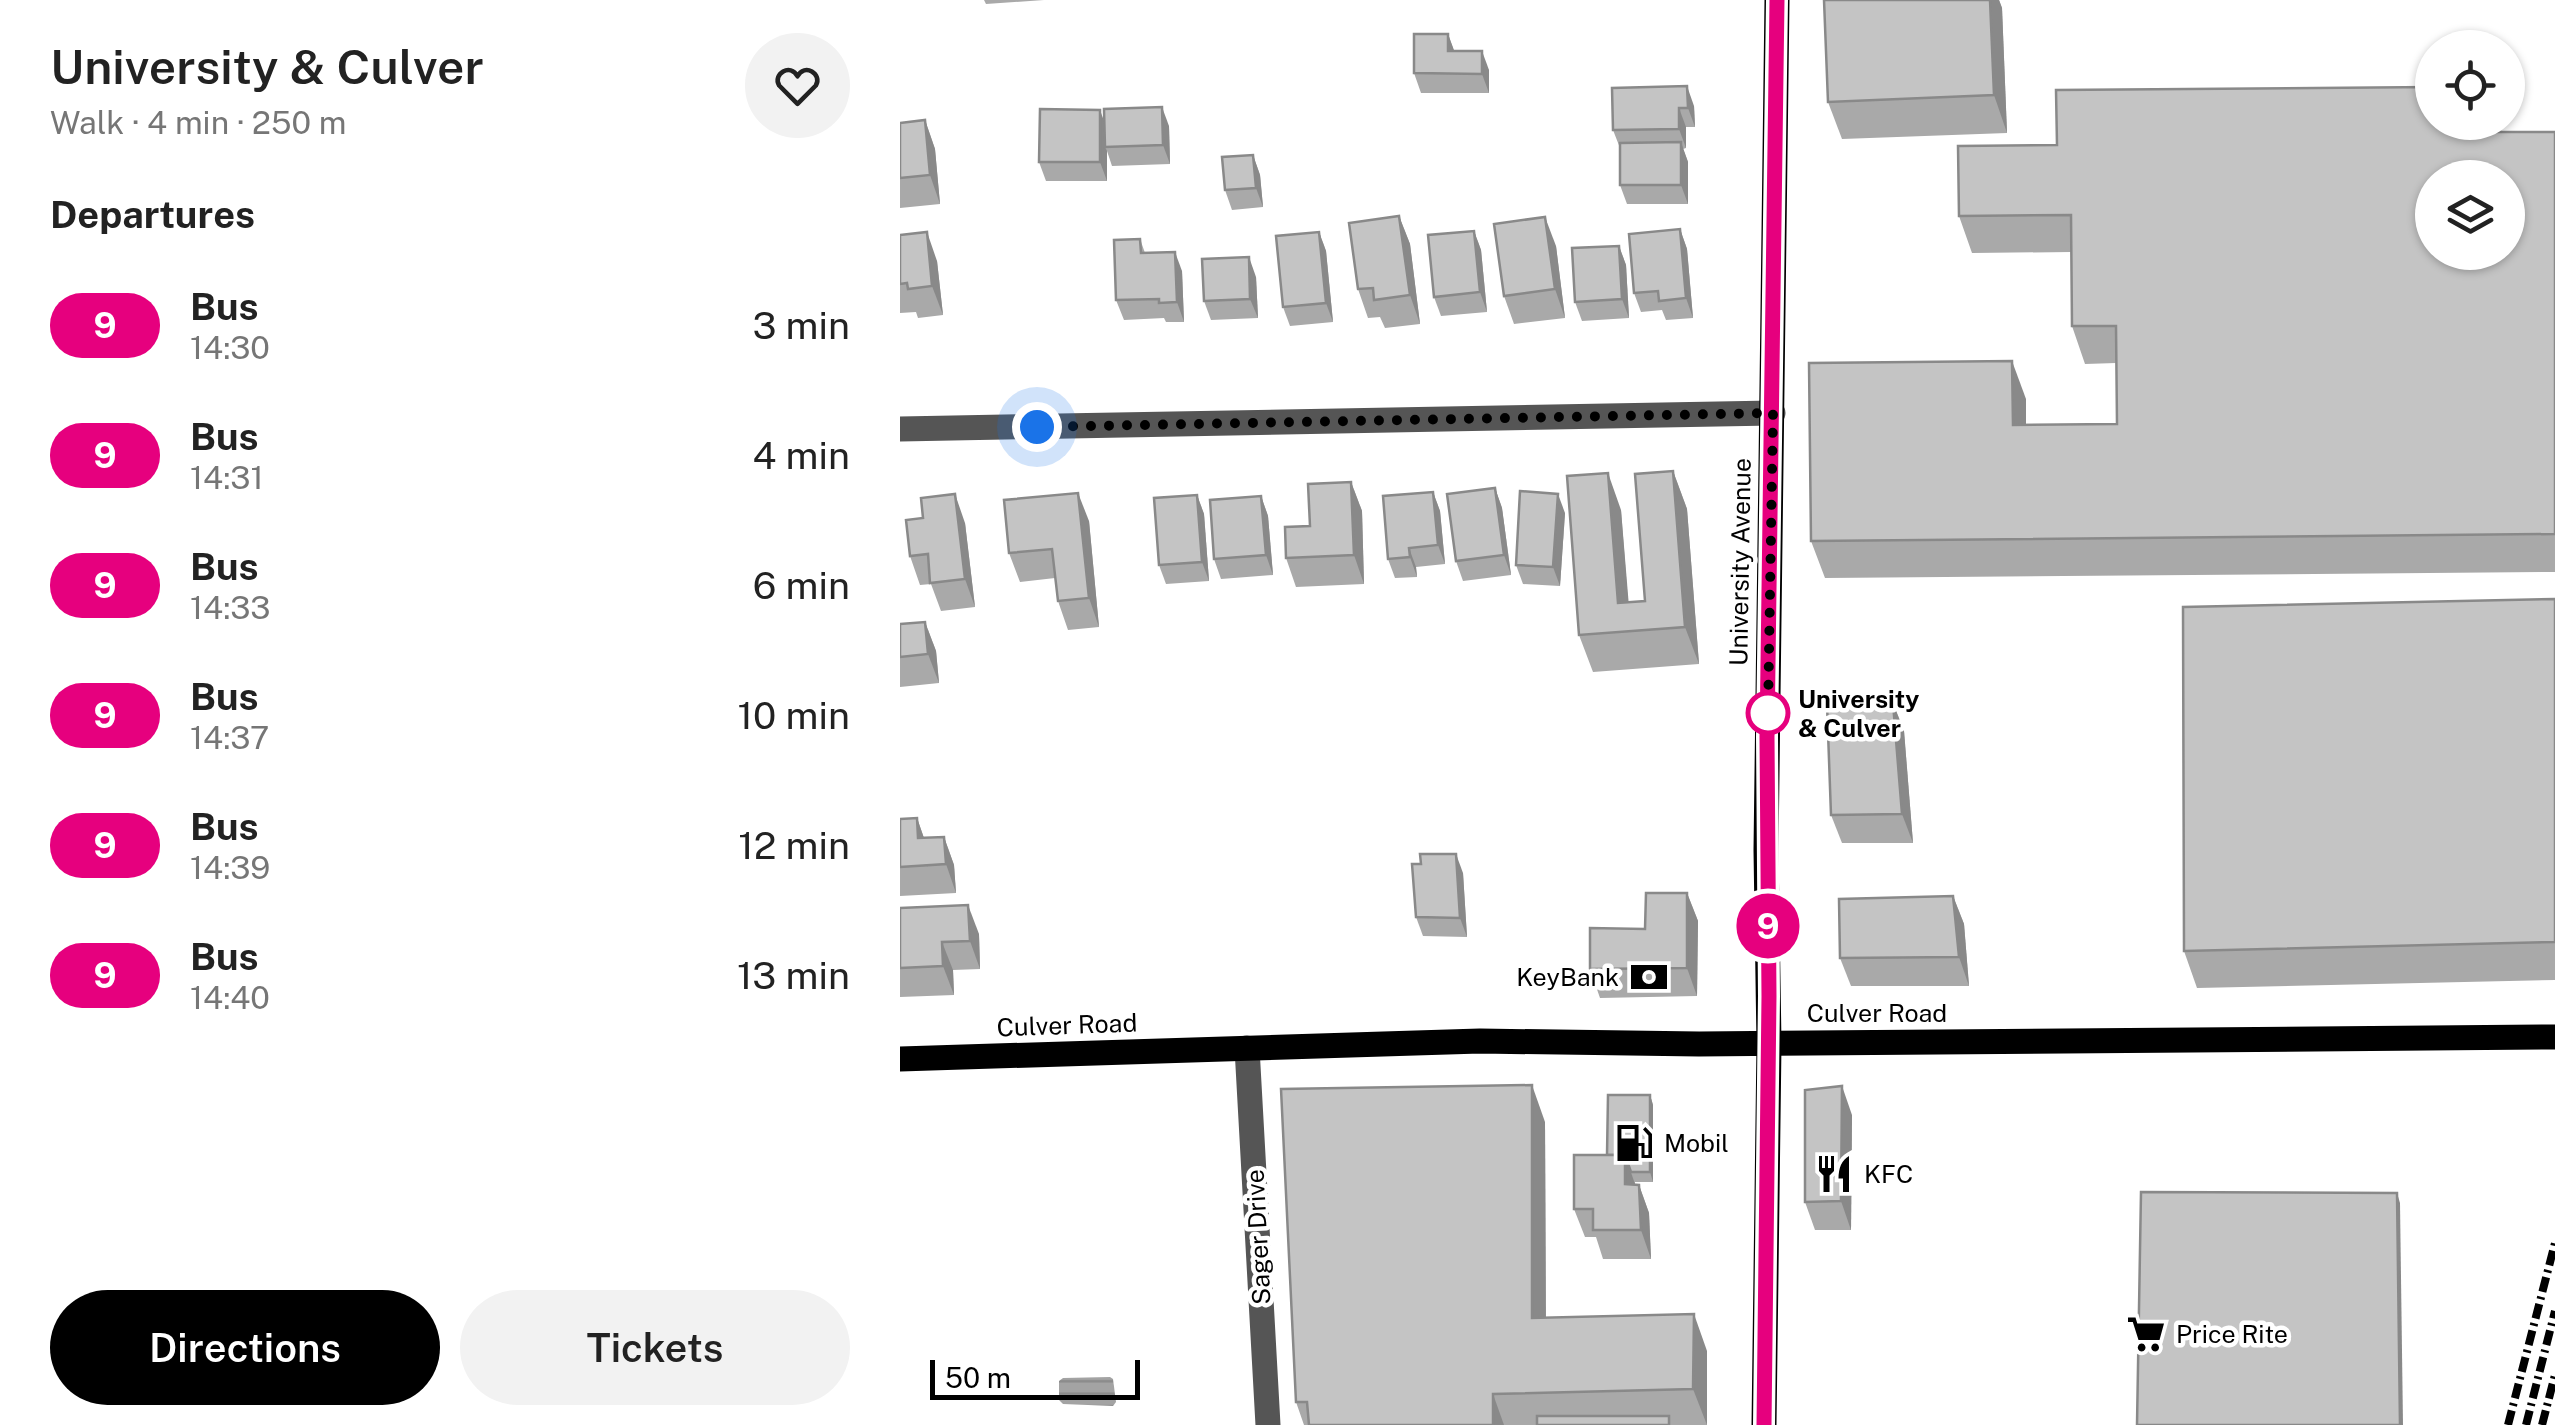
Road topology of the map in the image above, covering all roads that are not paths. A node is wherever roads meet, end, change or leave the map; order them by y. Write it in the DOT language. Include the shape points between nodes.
graph roads {
  1 [pos="1777,0"];
  2 [pos="1773,413"];
  3 [pos="900,429"];
  4 [pos="2555,1037"];
  5 [pos="1769,1044"];
  6 [pos="1247,1048"];
  7 [pos="900,1058"];
  8 [pos="1268,1425"];
  9 [pos="1764,1425"];
  1 -- 2 [label="main road, University Avenue"];
  2 -- 3 [label="street"];
  2 -- 5 [label="main road, University Avenue"];
  4 -- 5 [label="main road, Culver Road"];
  5 -- 6 [label="main road, Culver Road" via="1480,1040"];
  5 -- 9 [label="main road, University Avenue"];
  6 -- 7 [label="main road, Culver Road"];
  6 -- 8 [label="street, Sager Drive"];
}
